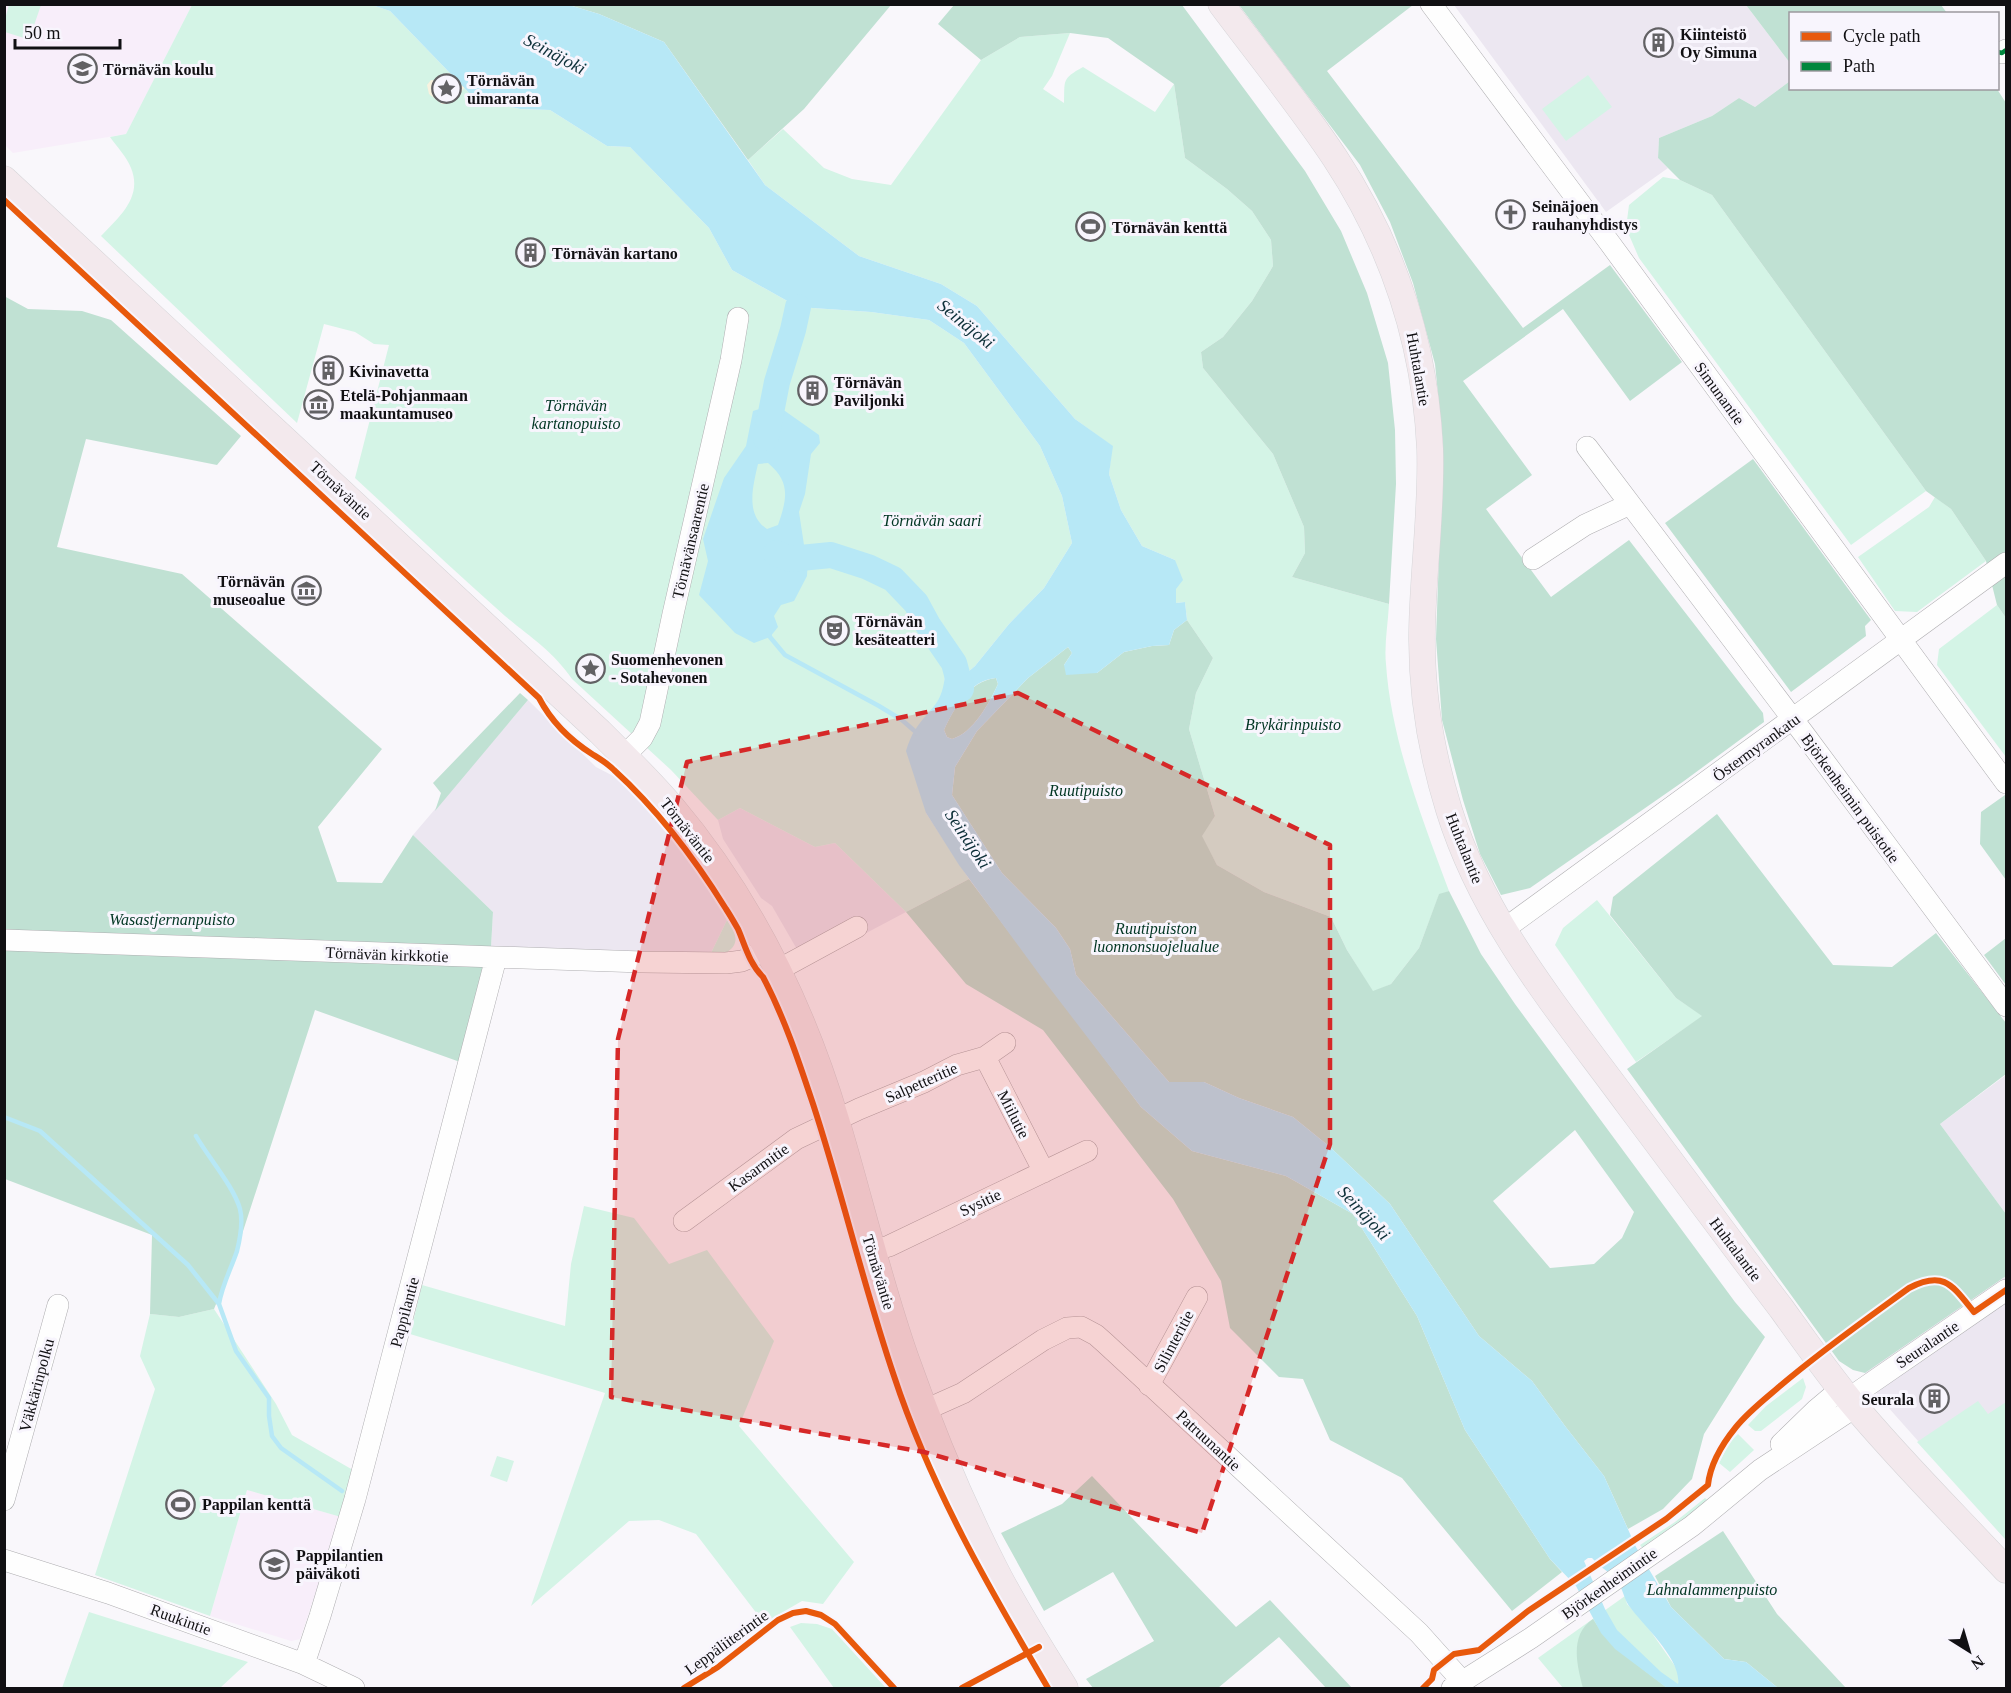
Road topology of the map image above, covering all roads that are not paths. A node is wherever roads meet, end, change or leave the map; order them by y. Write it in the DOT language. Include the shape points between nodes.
graph roads {
  1 [pos="1221,4"];
  2 [pos="1431,4"];
  3 [pos="4,179"];
  4 [pos="738,318"];
  5 [pos="1587,447"];
  6 [pos="1630,504"];
  7 [pos="1533,558"];
  8 [pos="2007,562"];
  9 [pos="1900,639"];
  10 [pos="1793,720"];
  11 [pos="624,756"];
  12 [pos="2007,783"];
  13 [pos="857,927"];
  14 [pos="1503,930"];
  15 [pos="4,940"];
  16 [pos="496,958"];
  17 [pos="772,960"];
  18 [pos="2007,1006"];
  19 [pos="1005,1043"];
  20 [pos="985,1057"];
  21 [pos="836,1120"];
  22 [pos="1087,1151"];
  23 [pos="1044,1172"];
  24 [pos="684,1221"];
  25 [pos="872,1251"];
  26 [pos="2007,1290"];
  27 [pos="1197,1297"];
  28 [pos="58,1305"];
  29 [pos="1149,1385"];
  30 [pos="1848,1398"];
  31 [pos="925,1410"];
  32 [pos="4,1500"];
  33 [pos="4,1560"];
  34 [pos="2007,1570"];
  35 [pos="304,1664"];
  36 [pos="1456,1685"];
  37 [pos="354,1689"];
  38 [pos="1065,1689"];
  1 -- 14 [label="main road, Huhtalantie" via="1339,165 1381,242 1407,306 1427,405 1430,451 1422,630 1427,722 1450,813 1470,867"];
  2 -- 9 [label="street, Simunantie"];
  3 -- 11 [label="main road, Törnäväntie"];
  4 -- 11 [label="street, Törnävänsaarentie" via="651,723"];
  5 -- 6 [label="street, Björkenheimin puistotie"];
  6 -- 7 [label="street" via="1585,525"];
  6 -- 10 [label="street, Björkenheimin puistotie"];
  8 -- 9 [label="street, Östermyrankatu"];
  9 -- 10 [label="street, Östermyrankatu"];
  9 -- 12 [label="street, Simunantie"];
  10 -- 14 [label="street, Östermyrankatu"];
  10 -- 18 [label="street, Björkenheimin puistotie"];
  11 -- 17 [label="main road, Törnäväntie" via="700,843 735,894"];
  13 -- 17 [label="street, Törnävän kirkkotie"];
  14 -- 30 [label="main road, Huhtalantie" via="1542,988"];
  15 -- 16 [label="street, Törnävän kirkkotie"];
  16 -- 17 [label="street, Törnävän kirkkotie" via="726,963"];
  16 -- 35 [label="street, Pappilantie" via="353,1508"];
  17 -- 21 [label="main road, Törnäväntie" via="806,1034"];
  19 -- 20 [label="street, Salpetteritie"];
  20 -- 21 [label="street, Salpetteritie" via="957,1065"];
  20 -- 23 [label="street, Miilutie"];
  21 -- 24 [label="street, Kasarmitie" via="796,1139"];
  21 -- 25 [label="main road, Törnäväntie"];
  22 -- 23 [label="street, Sysitie"];
  23 -- 25 [label="street, Sysitie"];
  25 -- 31 [label="main road, Törnäväntie"];
  26 -- 30 [label="street, Seuralantie"];
  27 -- 29 [label="street, Silinteritie"];
  28 -- 32 [label="street, Väkkärinpolku"];
  29 -- 31 [label="street, Patruunantie" via="1096,1335 1081,1327 1067,1328 1042,1340 963,1393"];
  29 -- 36 [label="street, Patruunantie" via="1419,1633"];
  30 -- 34 [label="main road, Huhtalantie"];
  30 -- 36 [label="street, Björkenheimintie" via="1708,1514"];
  31 -- 38 [label="main road, Törnäväntie" via="995,1570"];
  33 -- 35 [label="street, Ruukintie"];
  35 -- 37 [label="street, Ruukintie"];
}
